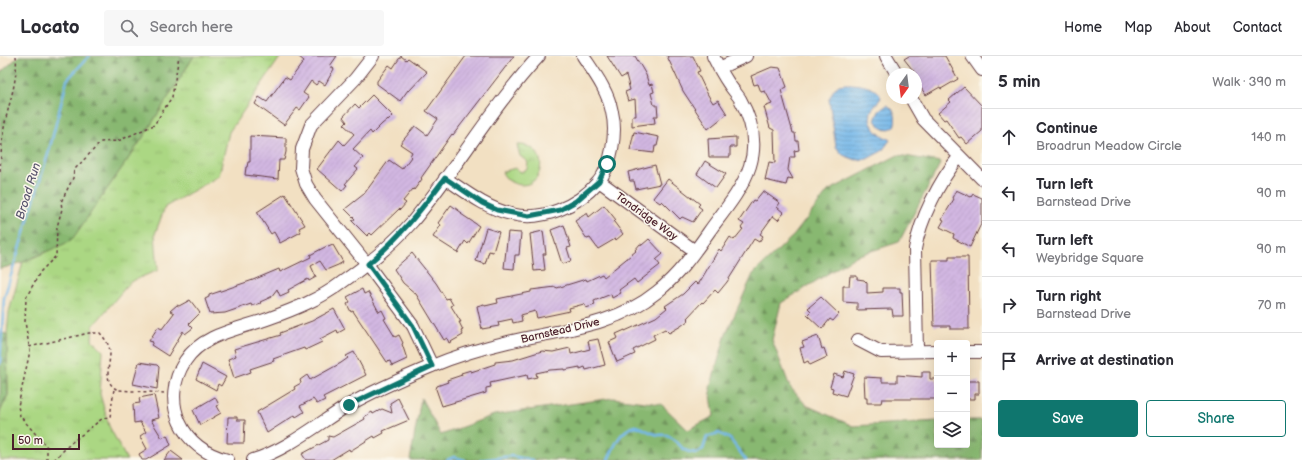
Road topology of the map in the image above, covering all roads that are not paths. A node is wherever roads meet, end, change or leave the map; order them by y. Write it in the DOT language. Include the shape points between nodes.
graph roads {
  1 [pos="373,56"];
  2 [pos="539,56"];
  3 [pos="583,56"];
  4 [pos="713,56"];
  5 [pos="746,56"];
  6 [pos="886,56"];
  7 [pos="972,56"];
  8 [pos="719,68"];
  9 [pos="893,68"];
  10 [pos="982,70"];
  11 [pos="914,104"];
  12 [pos="959,157"];
  13 [pos="445,178"];
  14 [pos="982,180"];
  15 [pos="599,181"];
  16 [pos="695,251"];
  17 [pos="368,264"];
  18 [pos="858,340"];
  19 [pos="917,351"];
  20 [pos="934,352"];
  21 [pos="970,352"];
  22 [pos="982,352"];
  23 [pos="432,366"];
  24 [pos="228,460"];
  25 [pos="253,460"];
  1 -- 17 [label="street" via="311,125 304,140 301,158 306,184 315,199"];
  2 -- 13 [label="street" via="500,102"];
  3 -- 15 [label="street" via="602,83 613,113 612,149"];
  4 -- 8 [label="street, Barnstead Drive"];
  5 -- 8 [label="street"];
  6 -- 9 [label="street"];
  7 -- 10 [label="street"];
  8 -- 16 [label="street, Barnstead Drive" via="739,97 749,119 752,158 742,188"];
  11 -- 12 [label="street" via="923,119"];
  12 -- 14 [label="street"];
  12 -- 19 [label="street" via="941,184 917,237"];
  13 -- 15 [label="street" via="497,210 529,216 560,210 576,201"];
  13 -- 17 [label="street" via="390,246"];
  15 -- 16 [label="street, Tandridge Way"];
  16 -- 23 [label="street, Barnstead Drive" via="657,293 611,318 507,342"];
  17 -- 23 [label="street" via="413,326"];
  17 -- 24 [label="street" via="318,298 207,340 186,360 176,382 174,394 180,425 186,436 207,453"];
  18 -- 19 [label="street" via="881,352"];
  19 -- 20 [label="street"];
  21 -- 22 [label="street"];
  23 -- 25 [label="street, Barnstead Drive" via="349,405 280,448"];
}
